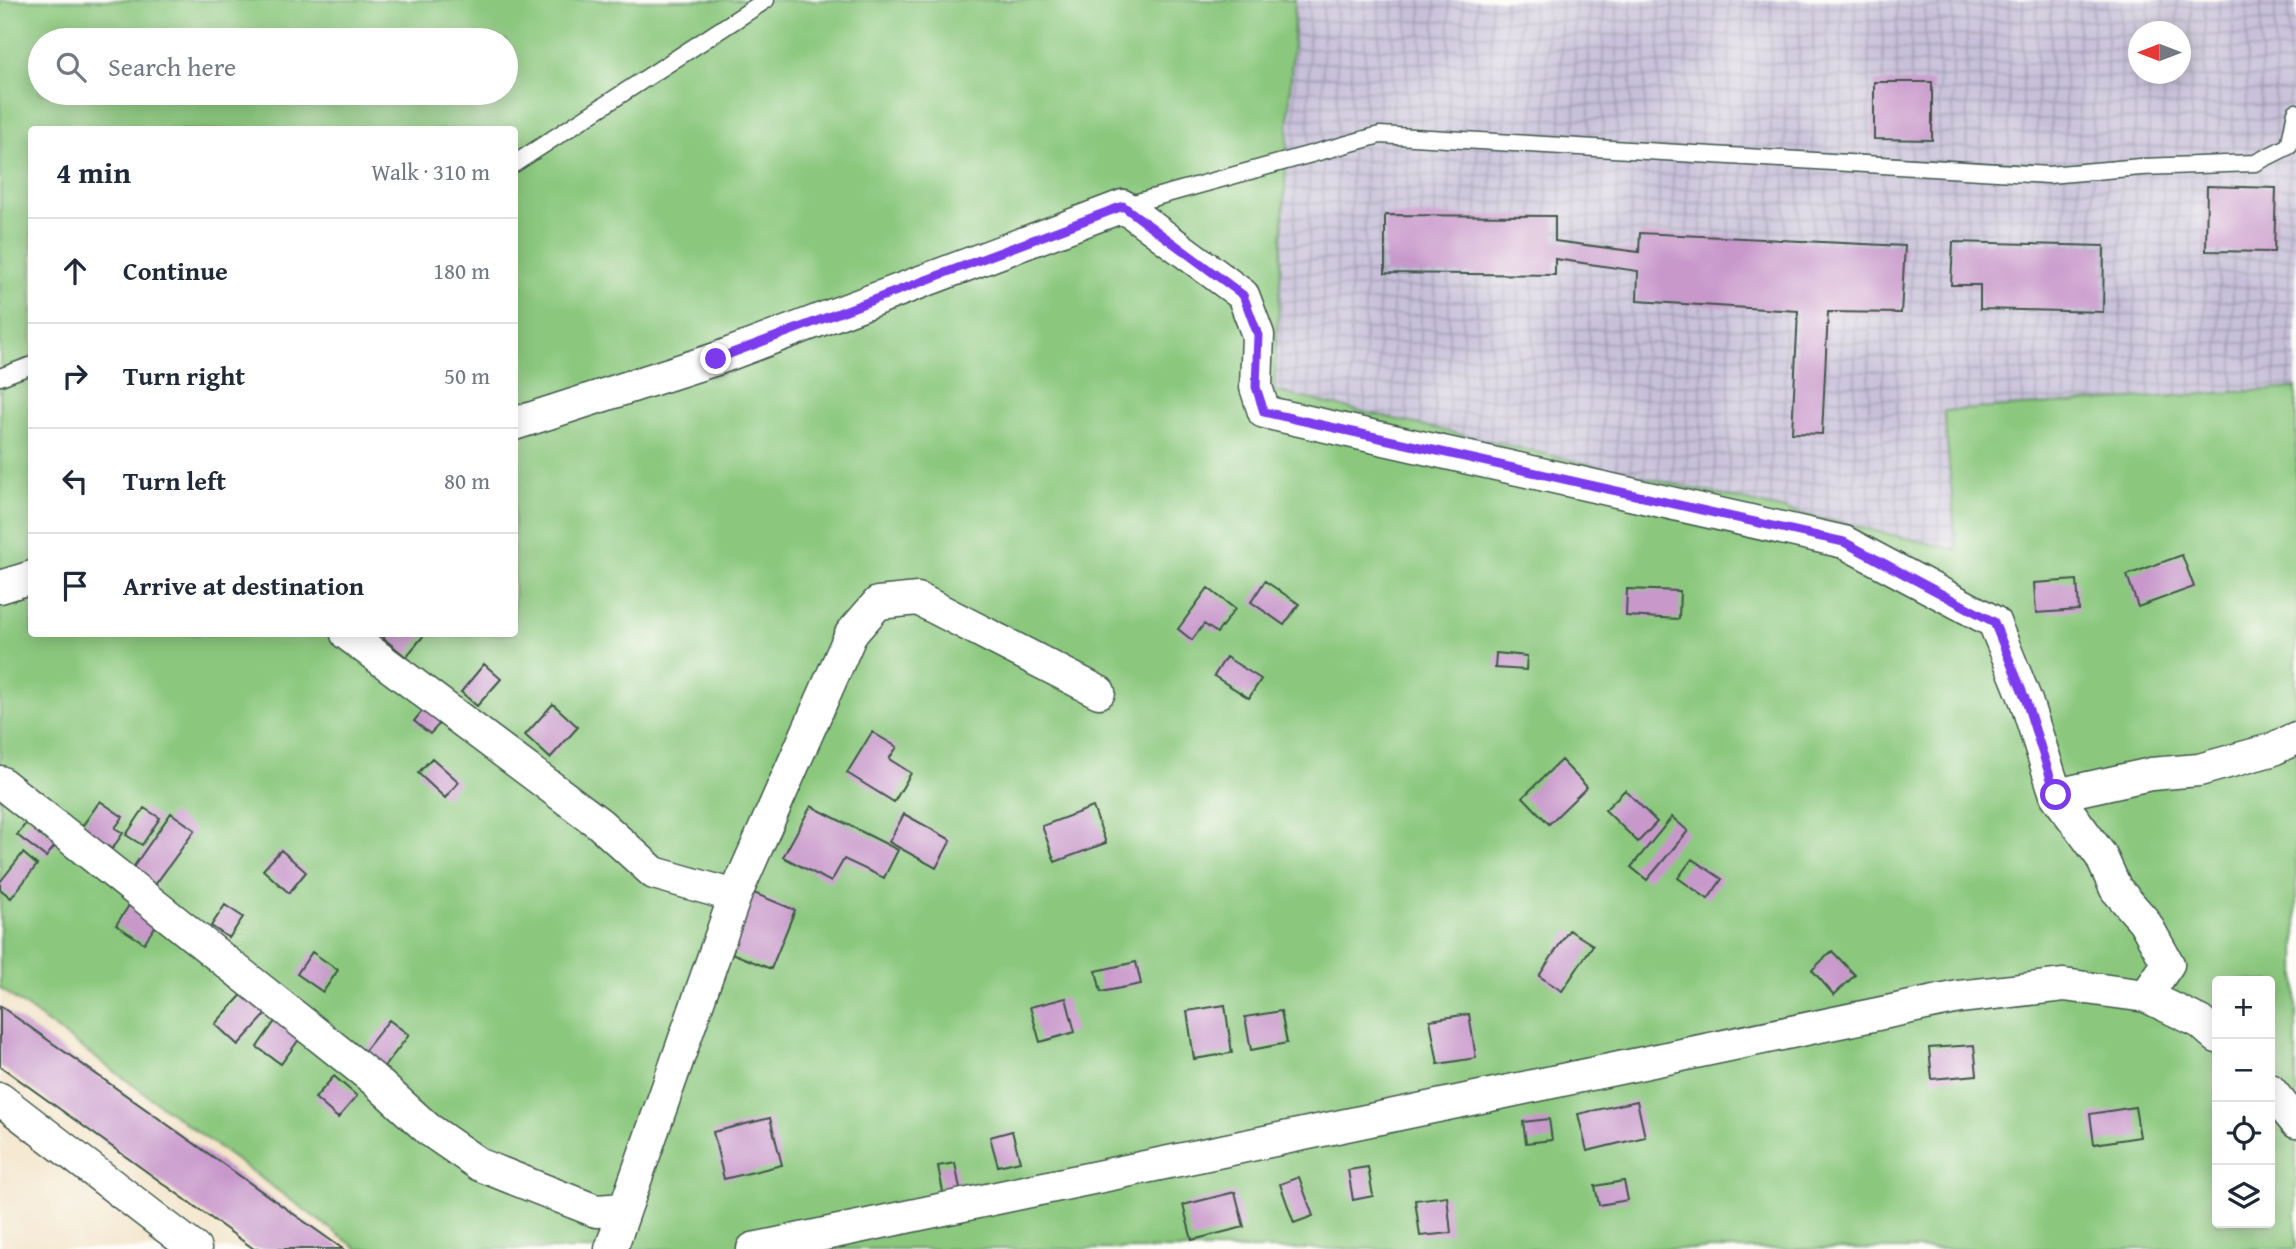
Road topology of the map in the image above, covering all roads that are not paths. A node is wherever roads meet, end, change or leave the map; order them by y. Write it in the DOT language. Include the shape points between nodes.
graph roads {
  1 [pos="766,0"];
  2 [pos="2296,112"];
  3 [pos="518,161"];
  4 [pos="1123,206"];
  5 [pos="28,366"];
  6 [pos="0,377"];
  7 [pos="518,423"];
  8 [pos="28,579"];
  9 [pos="0,587"];
  10 [pos="351,637"];
  11 [pos="1099,692"];
  12 [pos="2296,738"];
  13 [pos="0,782"];
  14 [pos="2056,795"];
  15 [pos="734,896"];
  16 [pos="2146,996"];
  17 [pos="2212,1033"];
  18 [pos="2275,1096"];
  19 [pos="0,1100"];
  20 [pos="2296,1122"];
  21 [pos="625,1209"];
  22 [pos="195,1249"];
  23 [pos="611,1249"];
  24 [pos="754,1249"];
  1 -- 3 [label="lane"];
  2 -- 4 [label="lane" via="2289,146 2255,163 2048,175 1380,135"];
  4 -- 7 [label="street" via="716,359"];
  4 -- 14 [label="street" via="1243,295 1258,335 1256,387 1264,412 1844,542 1994,622"];
  5 -- 6 [label="lane"];
  8 -- 9 [label="street"];
  10 -- 15 [label="street" via="600,824 654,873"];
  11 -- 15 [label="street" via="918,599 878,603 852,634"];
  12 -- 14 [label="street" via="2271,750 2199,770 2151,774"];
  13 -- 21 [label="street" via="372,1078 428,1129 480,1165 596,1211"];
  14 -- 16 [label="street" via="2101,856 2116,889 2144,920 2168,964"];
  15 -- 21 [label="street"];
  16 -- 17 [label="street"];
  16 -- 24 [label="street" via="2064,985 1959,997"];
  18 -- 20 [label="street"];
  19 -- 22 [label="street"];
  21 -- 23 [label="street"];
}
